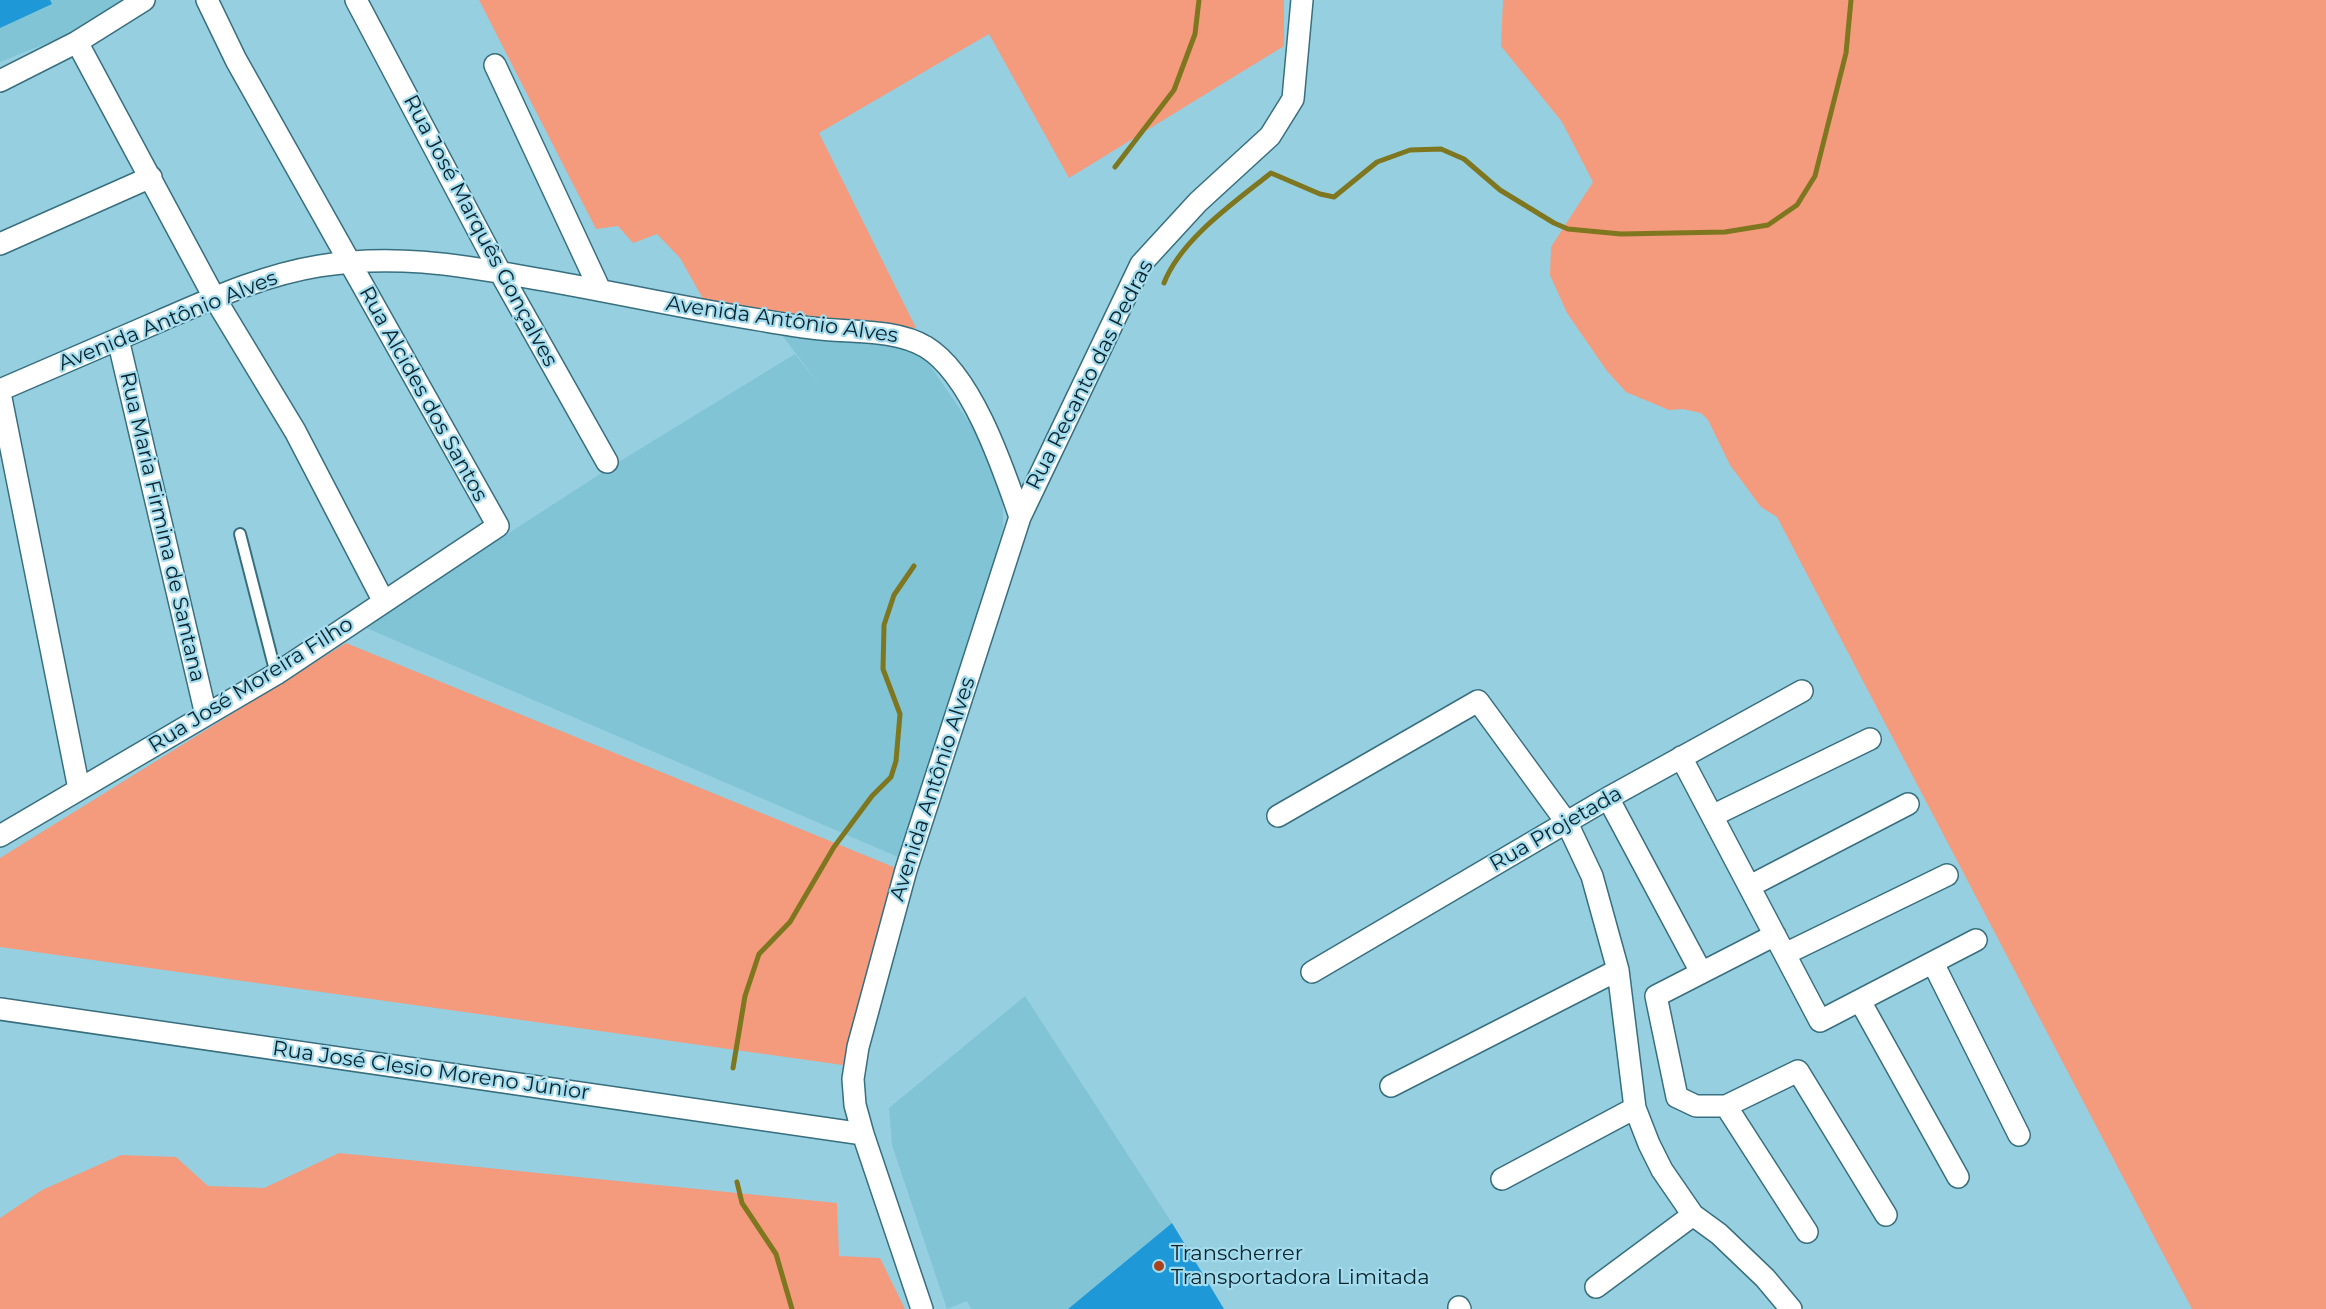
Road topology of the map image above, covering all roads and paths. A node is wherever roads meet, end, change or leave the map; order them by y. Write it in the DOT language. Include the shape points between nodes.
graph roads {
  1 [pos="144,0"];
  2 [pos="207,0"];
  3 [pos="356,0"];
  4 [pos="1302,0"];
  5 [pos="77,42"];
  6 [pos="495,65"];
  7 [pos="0,81"];
  8 [pos="151,177"];
  9 [pos="0,244"];
  10 [pos="349,262"];
  11 [pos="500,272"];
  12 [pos="600,290"];
  13 [pos="214,297"];
  14 [pos="118,339"];
  15 [pos="0,391"];
  16 [pos="607,462"];
  17 [pos="1020,518"];
  18 [pos="498,526"];
  19 [pos="240,534"];
  20 [pos="384,602"];
  21 [pos="276,674"];
  22 [pos="1802,691"];
  23 [pos="206,715"];
  24 [pos="1870,739"];
  25 [pos="1681,757"];
  26 [pos="79,789"];
  27 [pos="1608,798"];
  28 [pos="1908,804"];
  29 [pos="1278,816"];
  30 [pos="1712,816"];
  31 [pos="1567,823"];
  32 [pos="0,836"];
  33 [pos="1947,875"];
  34 [pos="1750,886"];
  35 [pos="1775,935"];
  36 [pos="1976,940"];
  37 [pos="1785,954"];
  38 [pos="1933,963"];
  39 [pos="1618,970"];
  40 [pos="1312,972"];
  41 [pos="1701,972"];
  42 [pos="1860,1001"];
  43 [pos="0,1009"];
  44 [pos="1391,1086"];
  45 [pos="1726,1106"];
  46 [pos="1635,1108"];
  47 [pos="863,1134"];
  48 [pos="2019,1135"];
  49 [pos="1958,1177"];
  50 [pos="1502,1179"];
  51 [pos="1693,1215"];
  52 [pos="1886,1215"];
  53 [pos="1807,1232"];
  54 [pos="1596,1287"];
  55 [pos="922,1309"];
  56 [pos="1791,1309"];
  1 -- 5 [label="street"];
  2 -- 10 [label="street"];
  3 -- 11 [label="street, Rua José Marquês Gonçalves"];
  4 -- 17 [label="street, Rua Recanto das Pedras" via="1293,99 1270,136 1198,202 1141,264"];
  5 -- 7 [label="street"];
  5 -- 8 [label="street"];
  6 -- 12 [label="street"];
  8 -- 9 [label="street"];
  8 -- 13 [label="street"];
  10 -- 11 [label="street, Avenida Antônio Alves" via="407,259"];
  10 -- 13 [label="street, Avenida Antônio Alves" via="282,274"];
  10 -- 18 [label="street, Rua Alcides dos Santos"];
  11 -- 12 [label="street, Avenida Antônio Alves"];
  11 -- 16 [label="street, Rua José Marquês Gonçalves"];
  12 -- 17 [label="street, Avenida Antônio Alves" via="696,310 907,338 927,348 963,387 994,446"];
  13 -- 14 [label="street, Avenida Antônio Alves"];
  13 -- 20 [label="street" via="295,431"];
  14 -- 15 [label="street, Avenida Antônio Alves"];
  14 -- 23 [label="street, Rua Maria Firmina de Santana"];
  15 -- 26 [label="street"];
  17 -- 47 [label="street, Avenida Antônio Alves" via="906,870 858,1047 853,1079"];
  18 -- 20 [label="street, Rua José Moreira Filho"];
  19 -- 21 [label="lane"];
  20 -- 21 [label="street, Rua José Moreira Filho"];
  21 -- 23 [label="street, Rua José Moreira Filho"];
  22 -- 25 [label="street, Rua Projetada"];
  23 -- 26 [label="street, Rua José Moreira Filho"];
  24 -- 30 [label="street"];
  25 -- 27 [label="street, Rua Projetada"];
  25 -- 30 [label="street"];
  26 -- 32 [label="street, Rua José Moreira Filho"];
  27 -- 31 [label="street, Rua Projetada"];
  27 -- 41 [label="street"];
  28 -- 34 [label="street"];
  29 -- 31 [label="street" via="1478,701"];
  30 -- 34 [label="street"];
  31 -- 39 [label="street" via="1592,876"];
  31 -- 40 [label="street, Rua Projetada"];
  33 -- 37 [label="street"];
  34 -- 35 [label="street"];
  35 -- 37 [label="street"];
  35 -- 41 [label="street"];
  36 -- 38 [label="street"];
  37 -- 42 [label="street" via="1820,1021"];
  38 -- 42 [label="street"];
  38 -- 48 [label="street"];
  39 -- 44 [label="street"];
  39 -- 46 [label="street"];
  41 -- 45 [label="street" via="1656,996 1677,1097 1696,1106"];
  42 -- 49 [label="street"];
  43 -- 47 [label="street, Rua José Clesio Moreno Júnior"];
  45 -- 52 [label="street" via="1798,1071"];
  45 -- 53 [label="street"];
  46 -- 50 [label="street"];
  46 -- 51 [label="street" via="1658,1161"];
  47 -- 55 [label="street, Avenida Antônio Alves"];
  51 -- 54 [label="street"];
  51 -- 56 [label="street" via="1765,1278"];
}
